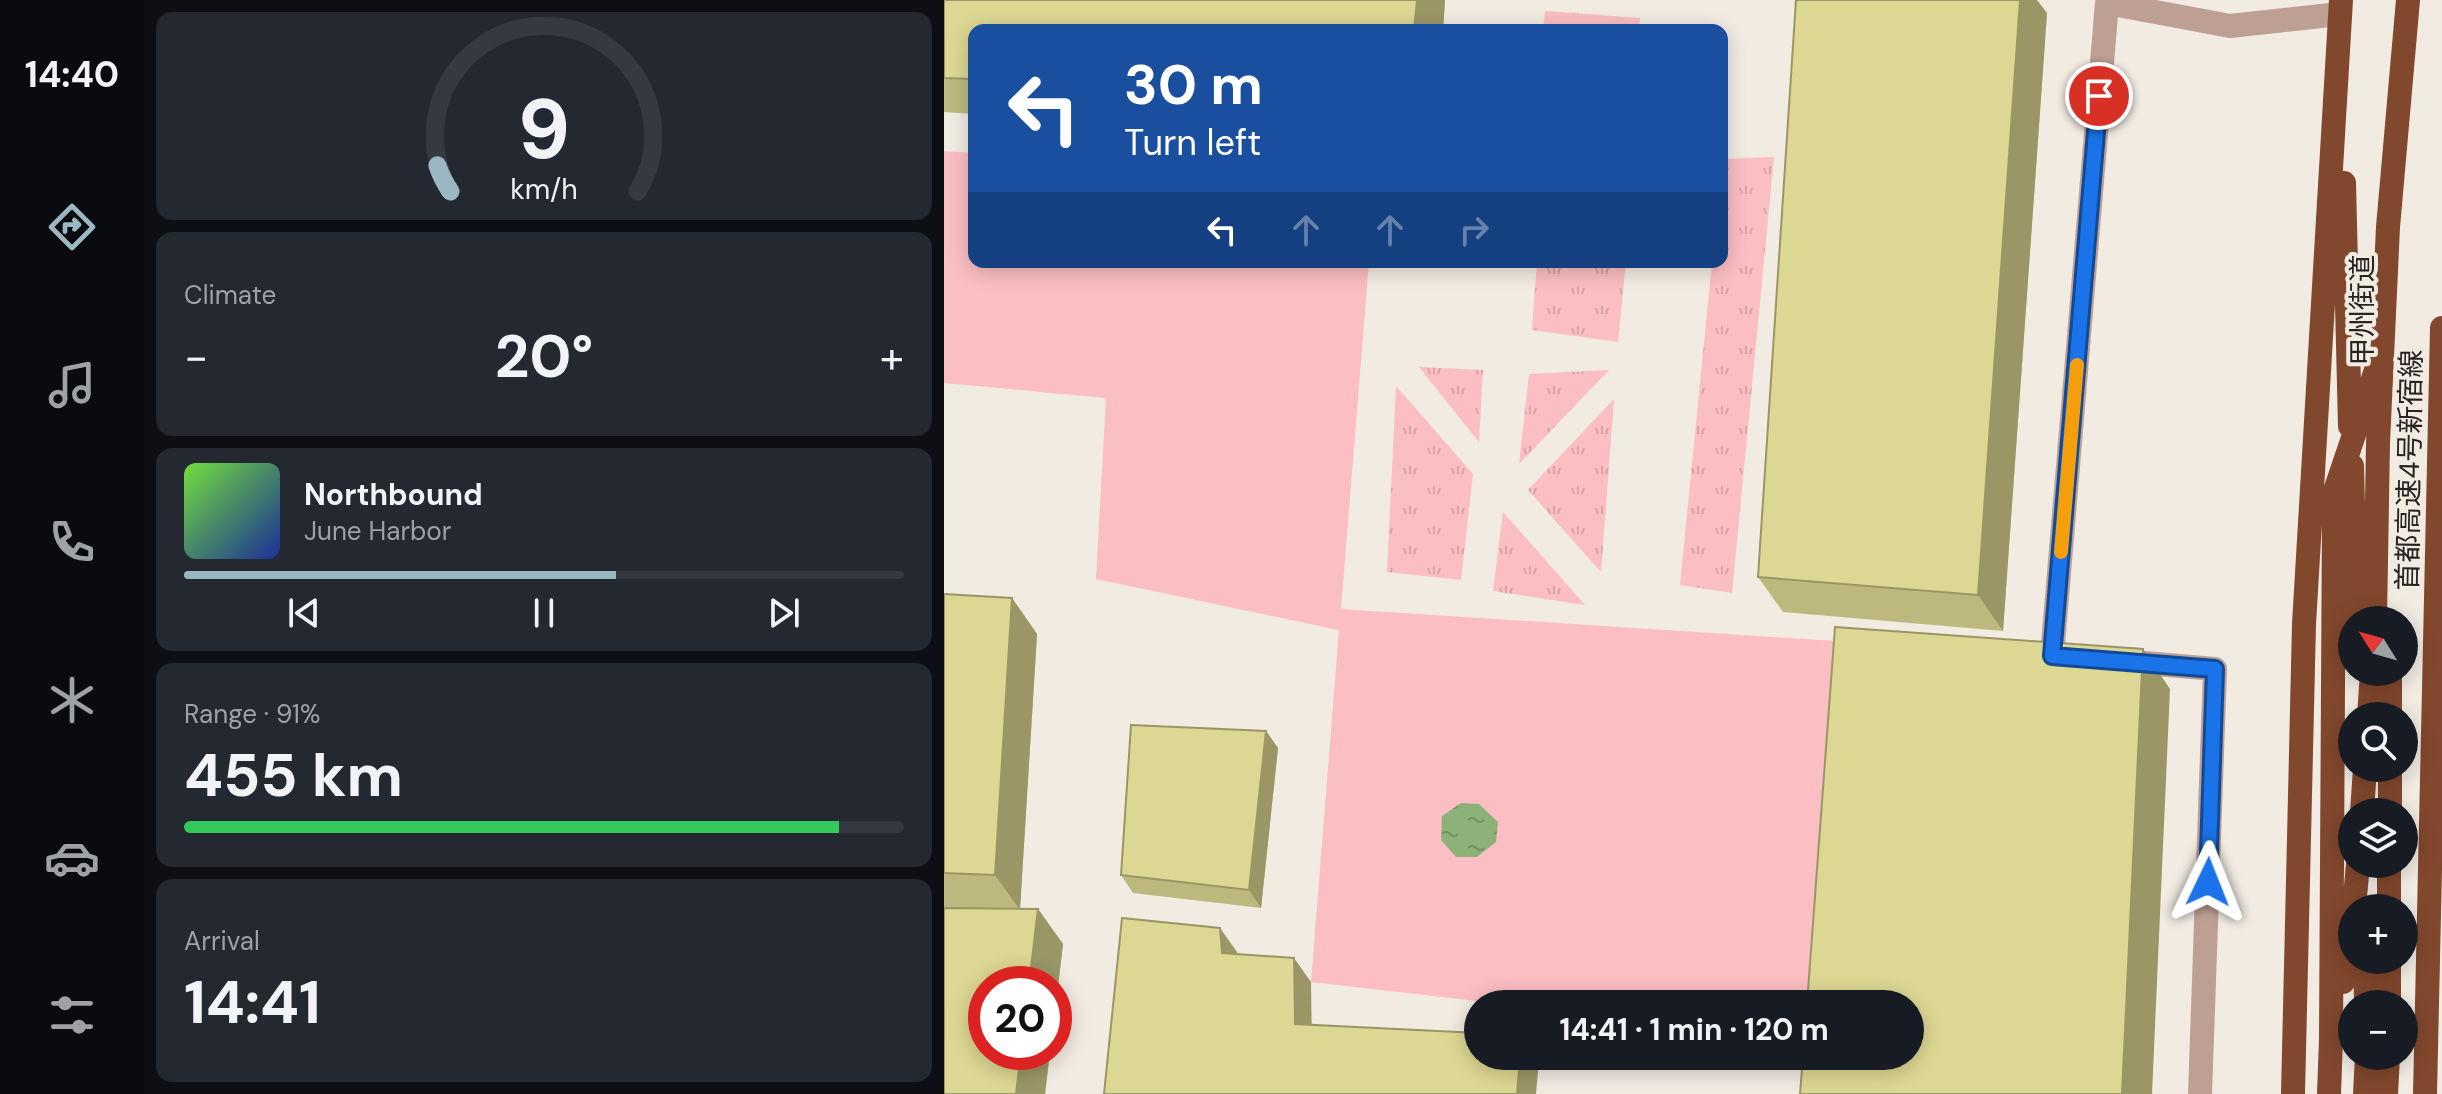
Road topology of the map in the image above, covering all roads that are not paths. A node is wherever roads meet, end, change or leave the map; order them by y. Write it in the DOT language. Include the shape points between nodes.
graph roads {
  1 [pos="2395,0"];
  2 [pos="2408,0"];
  3 [pos="2340,7"];
  4 [pos="2442,328"];
  5 [pos="2382,352"];
  6 [pos="2356,606"];
  7 [pos="2375,606"];
  8 [pos="2391,606"];
  9 [pos="2343,974"];
  10 [pos="2331,1039"];
  11 [pos="2366,1070"];
  12 [pos="2387,1070"];
  13 [pos="2200,1094"];
  14 [pos="2293,1094"];
  15 [pos="2329,1094"];
  16 [pos="2365,1094"];
  17 [pos="2386,1094"];
  18 [pos="2425,1094"];
  1 -- 8 [label="highway, 甲州街道"];
  2 -- 5 [label="highway"];
  3 -- 6 [label="highway"];
  3 -- 13 [label="lane" via="2230,26 2107,3 2052,656 2215,669"];
  3 -- 14 [label="highway" via="2304,624"];
  4 -- 18 [label="highway, 首都高速4号新宿線"];
  5 -- 7 [label="highway"];
  5 -- 10 [label="highway" via="2336,488 2334,513"];
  9 -- 10 [label="highway"];
  10 -- 15 [label="highway"];
  11 -- 16 [label="highway"];
  12 -- 17 [label="highway"];
}
